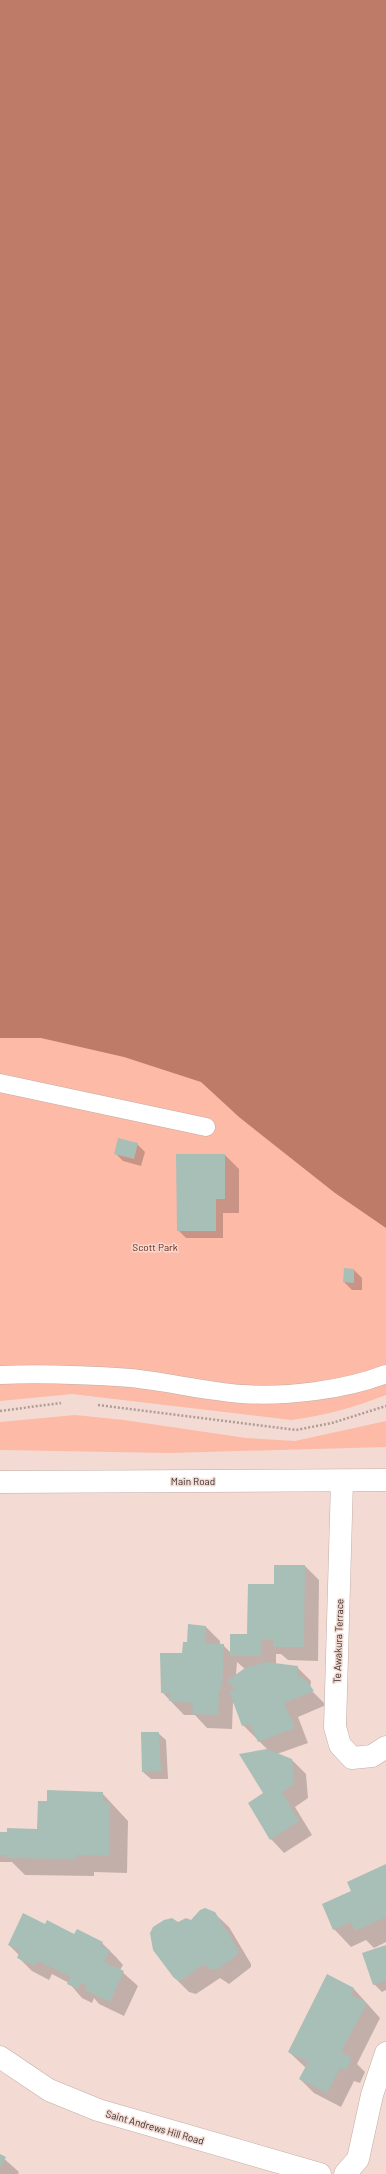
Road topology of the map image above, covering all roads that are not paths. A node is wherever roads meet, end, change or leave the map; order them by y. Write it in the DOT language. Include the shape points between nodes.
graph roads {
  1 [pos="0,1083"];
  2 [pos="206,1127"];
  3 [pos="386,1374"];
  4 [pos="0,1375"];
  5 [pos="386,1480"];
  6 [pos="342,1481"];
  7 [pos="0,1482"];
  8 [pos="386,1747"];
  9 [pos="386,2054"];
  10 [pos="0,2057"];
  11 [pos="320,2174"];
  12 [pos="345,2174"];
  1 -- 2 [label="lane"];
  3 -- 4 [label="lane" via="332,1388 292,1393 242,1394 132,1378 50,1373"];
  5 -- 6 [label="street, Main Road"];
  6 -- 7 [label="street, Main Road"];
  6 -- 8 [label="street, Te Awakura Terrace" via="334,1727 340,1745 352,1758 372,1756"];
  9 -- 12 [label="street" via="372,2095 358,2159"];
  10 -- 11 [label="street, Saint Andrews Hill Road" via="49,2090 98,2110"];
}
